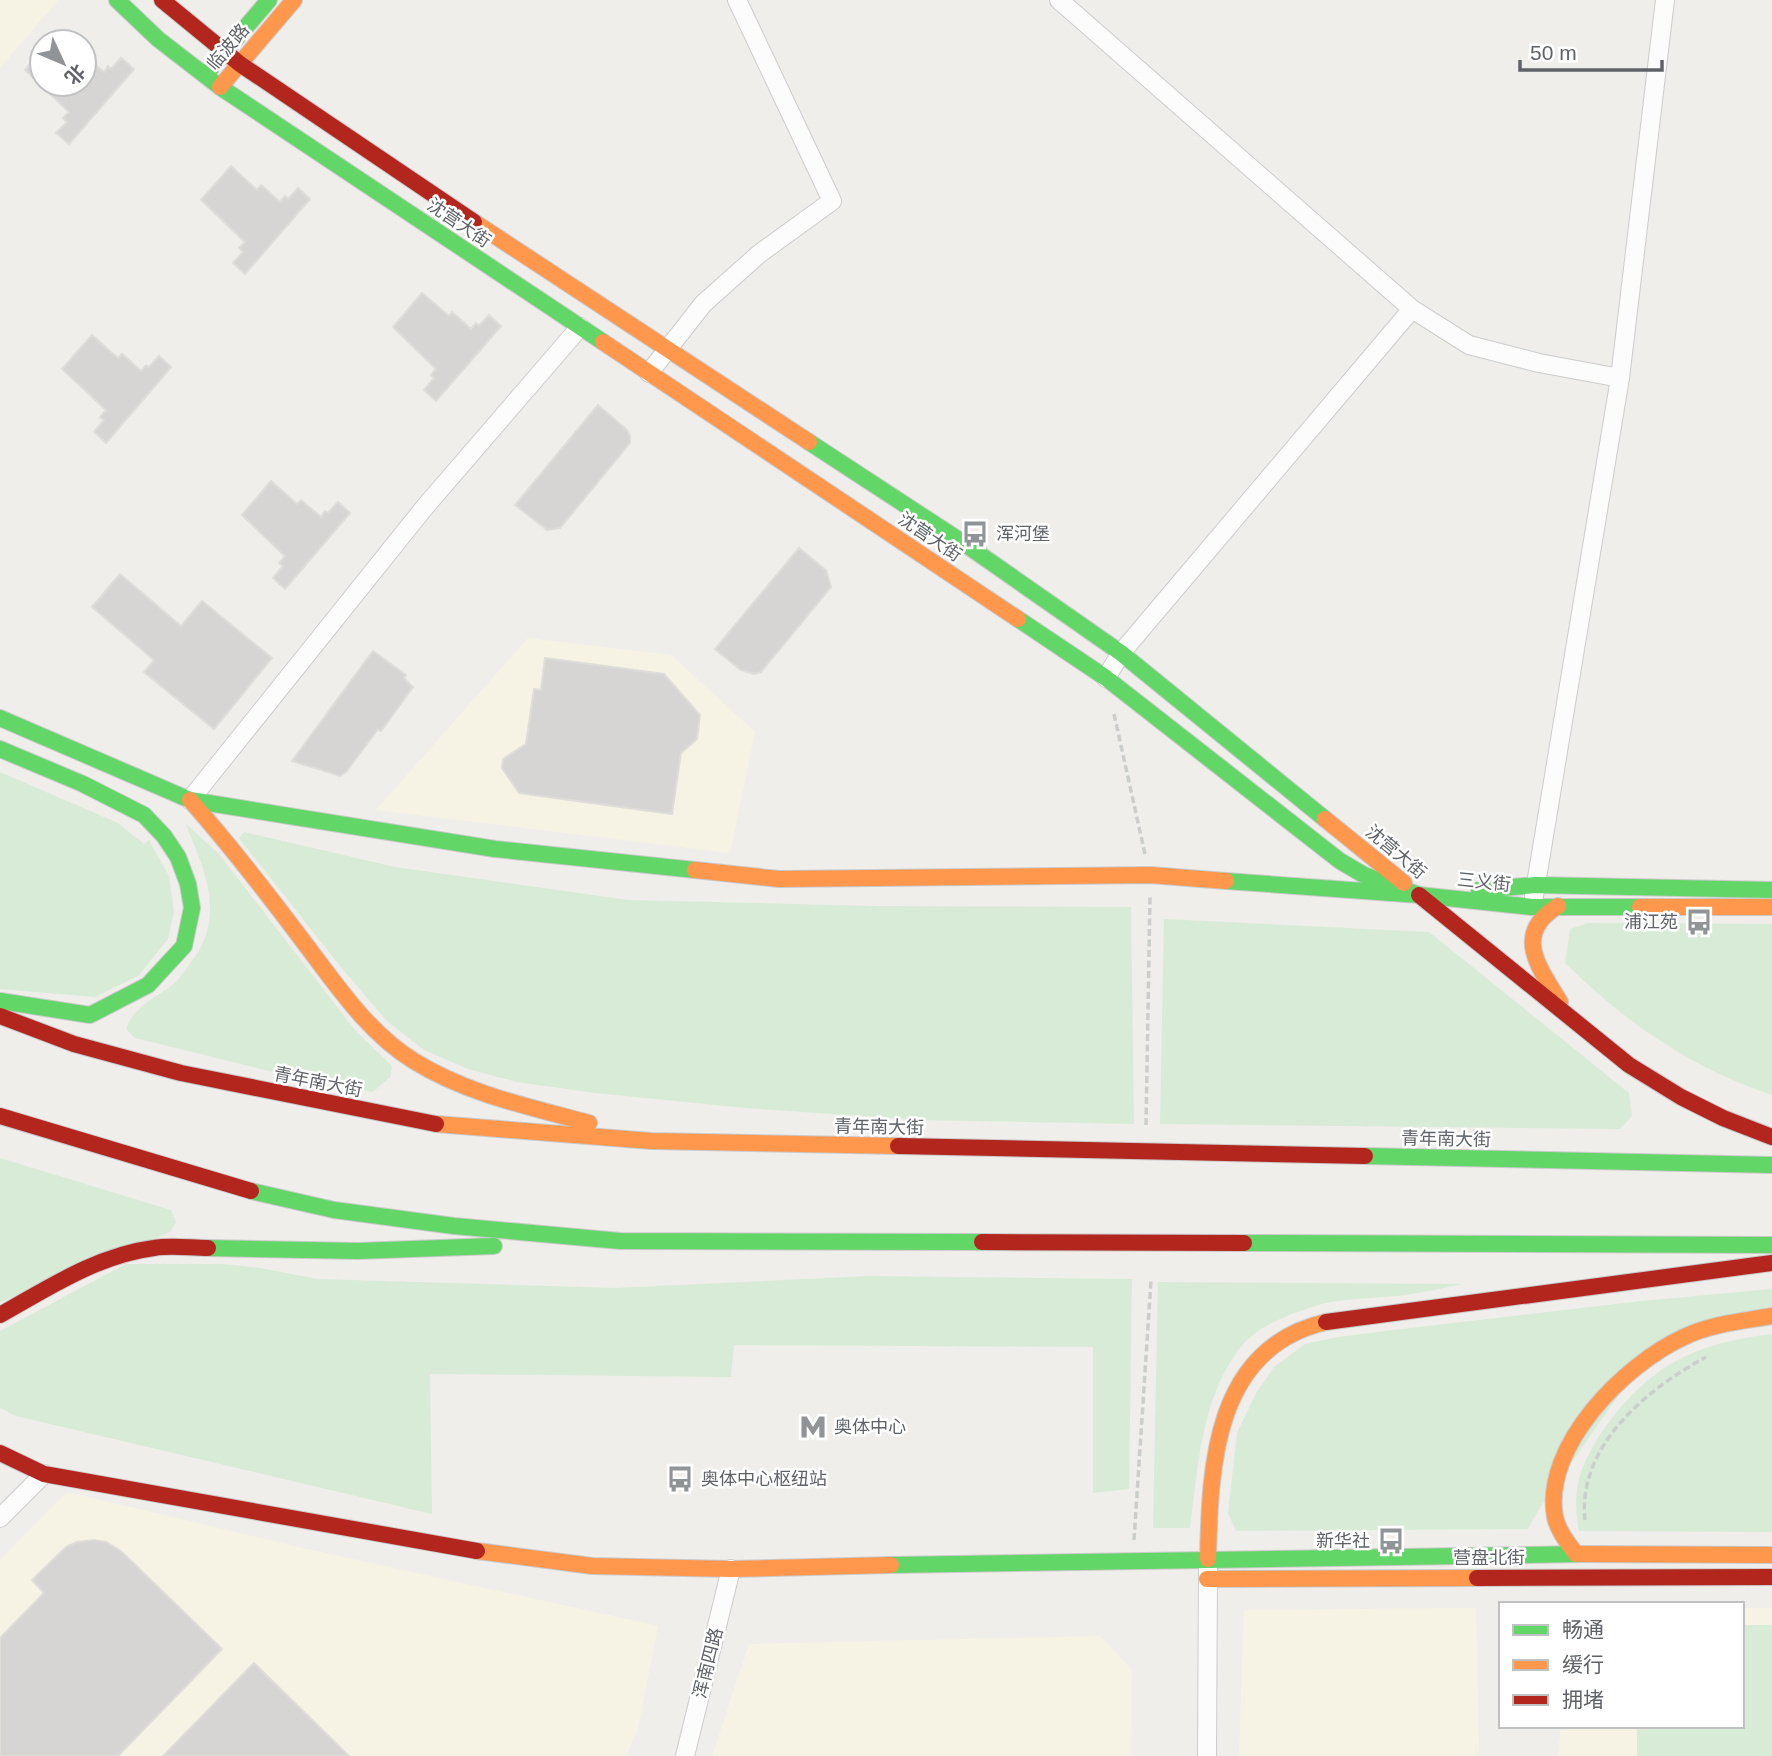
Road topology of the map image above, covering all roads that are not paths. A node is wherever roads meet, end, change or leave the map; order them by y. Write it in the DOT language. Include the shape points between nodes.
graph roads {
  1 [pos="117,0"];
  2 [pos="162,0"];
  3 [pos="269,0"];
  4 [pos="294,0"];
  5 [pos="737,0"];
  6 [pos="1059,0"];
  7 [pos="1665,0"];
  8 [pos="224,52"];
  9 [pos="240,64"];
  10 [pos="205,75"];
  11 [pos="220,87"];
  12 [pos="1412,309"];
  13 [pos="580,327"];
  14 [pos="666,349"];
  15 [pos="649,373"];
  16 [pos="1620,378"];
  17 [pos="1121,653"];
  18 [pos="1107,678"];
  19 [pos="0,718"];
  20 [pos="0,749"];
  21 [pos="190,800"];
  22 [pos="1536,885"];
  23 [pos="1772,890"];
  24 [pos="1419,895"];
  25 [pos="1559,906"];
  26 [pos="1532,907"];
  27 [pos="1772,907"];
  28 [pos="0,1001"];
  29 [pos="0,1016"];
  30 [pos="1569,1018"];
  31 [pos="0,1116"];
  32 [pos="1772,1137"];
  33 [pos="651,1141"];
  34 [pos="1772,1165"];
  35 [pos="620,1241"];
  36 [pos="1772,1245"];
  37 [pos="1772,1263"];
  38 [pos="0,1315"];
  39 [pos="1772,1316"];
  40 [pos="0,1453"];
  41 [pos="44,1474"];
  42 [pos="0,1518"];
  43 [pos="1582,1554"];
  44 [pos="1772,1555"];
  45 [pos="1209,1559"];
  46 [pos="732,1569"];
  47 [pos="1772,1577"];
  48 [pos="1207,1579"];
  49 [pos="685,1756"];
  50 [pos="1207,1756"];
  1 -- 10 [label="main road, 沈营大街"];
  2 -- 8 [label="main road, 沈营大街"];
  3 -- 8 [label="main road"];
  4 -- 9 [label="main road, 临波路"];
  5 -- 14 [label="street" via="832,201 759,254 703,304"];
  6 -- 12 [label="street"];
  7 -- 16 [label="street"];
  8 -- 9 [label="main road, 沈营大街"];
  8 -- 10 [label="main road"];
  9 -- 11 [label="main road, 临波路"];
  9 -- 14 [label="main road, 沈营大街"];
  10 -- 11 [label="main road, 沈营大街"];
  11 -- 13 [label="main road, 沈营大街"];
  12 -- 16 [label="street" via="1469,345"];
  12 -- 17 [label="street"];
  13 -- 15 [label="main road, 沈营大街"];
  13 -- 21 [label="street" via="424,508"];
  14 -- 15 [label="street"];
  14 -- 17 [label="main road, 沈营大街" via="962,542"];
  15 -- 18 [label="main road, 沈营大街"];
  16 -- 22 [label="street"];
  17 -- 18 [label="street"];
  17 -- 24 [label="main road, 沈营大街"];
  18 -- 24 [label="main road, 沈营大街" via="1340,861"];
  19 -- 21 [label="main road"];
  20 -- 28 [label="main road" via="144,815 178,856 192,908 184,946 148,985 90,1015"];
  21 -- 24 [label="main road" via="495,849 779,879 1150,874"];
  21 -- 33 [label="main road" via="371,1027 396,1048 431,1072 463,1086"];
  22 -- 23 [label="main road, 三义街"];
  22 -- 24 [label="main road, 三义街"];
  22 -- 26 [label="street"];
  24 -- 26 [label="main road, 三义街"];
  24 -- 30 [label="main road"];
  25 -- 26 [label="main road, 三义街"];
  25 -- 27 [label="main road, 三义街"];
  25 -- 30 [label="main road" via="1541,916 1533,944 1535,958"];
  29 -- 33 [label="main road, 青年南大街" via="74,1044 181,1073 412,1120"];
  30 -- 32 [label="main road" via="1629,1065 1681,1097"];
  31 -- 35 [label="main road" via="239,1188 334,1210"];
  33 -- 34 [label="main road, 青年南大街"];
  35 -- 36 [label="main road"];
  35 -- 38 [label="main road" via="358,1251 136,1249 109,1258"];
  37 -- 45 [label="main road" via="1352,1317 1289,1334 1252,1366 1229,1408 1212,1465"];
  39 -- 43 [label="main road" via="1722,1324 1684,1337 1630,1373 1591,1413 1566,1451 1556,1488 1555,1515 1564,1537"];
  40 -- 41 [label="main road, 营盘北街"];
  41 -- 42 [label="street"];
  41 -- 46 [label="main road, 营盘北街" via="501,1556 592,1566"];
  43 -- 44 [label="main road, 营盘北街"];
  43 -- 45 [label="main road, 营盘北街"];
  45 -- 46 [label="main road, 营盘北街"];
  45 -- 48 [label="street"];
  46 -- 49 [label="street, 浑南四路"];
  47 -- 48 [label="main road, 营盘北街"];
  48 -- 50 [label="street"];
}
